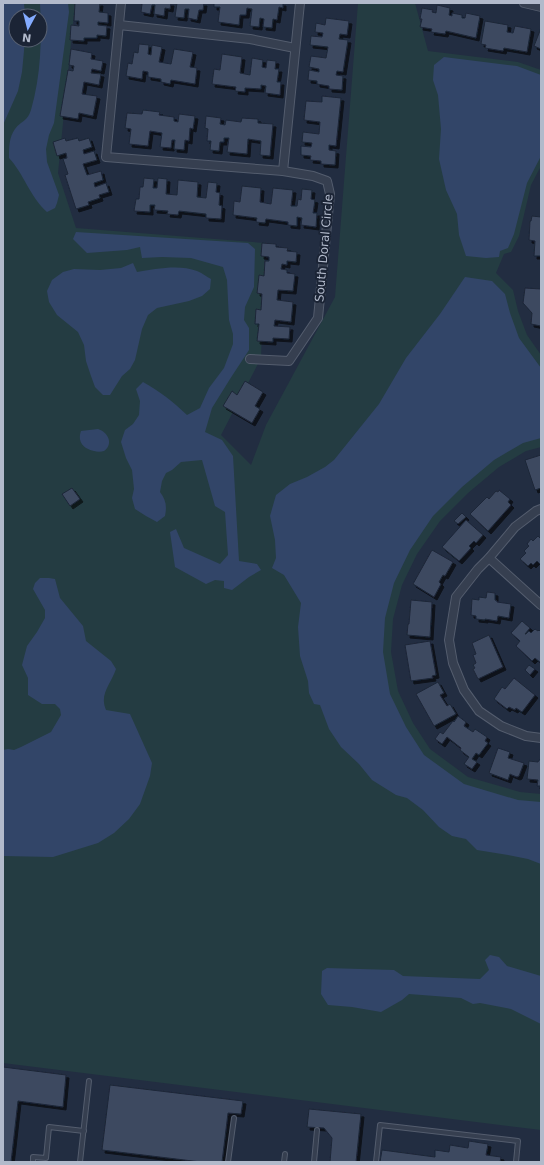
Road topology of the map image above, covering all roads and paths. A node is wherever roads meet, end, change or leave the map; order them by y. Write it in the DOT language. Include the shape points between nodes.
graph roads {
  1 [pos="121,3"];
  2 [pos="300,3"];
  3 [pos="524,3"];
  4 [pos="541,7"];
  5 [pos="119,25"];
  6 [pos="295,48"];
  7 [pos="283,171"];
  8 [pos="250,359"];
  9 [pos="541,509"];
  10 [pos="489,558"];
  11 [pos="541,605"];
  12 [pos="541,738"];
  13 [pos="89,1081"];
  14 [pos="234,1118"];
  15 [pos="317,1130"];
  16 [pos="84,1131"];
  17 [pos="285,1154"];
  18 [pos="33,1162"];
  19 [pos="80,1162"];
  20 [pos="228,1162"];
  21 [pos="284,1162"];
  22 [pos="314,1162"];
  23 [pos="376,1162"];
  24 [pos="516,1162"];
  1 -- 5 [label="street"];
  2 -- 6 [label="street"];
  3 -- 4 [label="street"];
  5 -- 6 [label="street" via="250,40"];
  5 -- 7 [label="street" via="106,156"];
  6 -- 7 [label="street"];
  7 -- 8 [label="street, South Doral Circle" via="327,181 330,194 318,318 289,362"];
  9 -- 10 [label="street" via="515,527"];
  10 -- 11 [label="street"];
  10 -- 12 [label="street" via="456,597 449,640 453,663 464,690 478,711 501,726 526,736"];
  13 -- 16 [label="lane"];
  14 -- 20 [label="lane"];
  15 -- 22 [label="lane"];
  16 -- 18 [label="lane" via="49,1127 46,1158 33,1157"];
  16 -- 19 [label="lane"];
  17 -- 21 [label="lane"];
  23 -- 24 [label="lane" via="380,1125 518,1141"];
}
